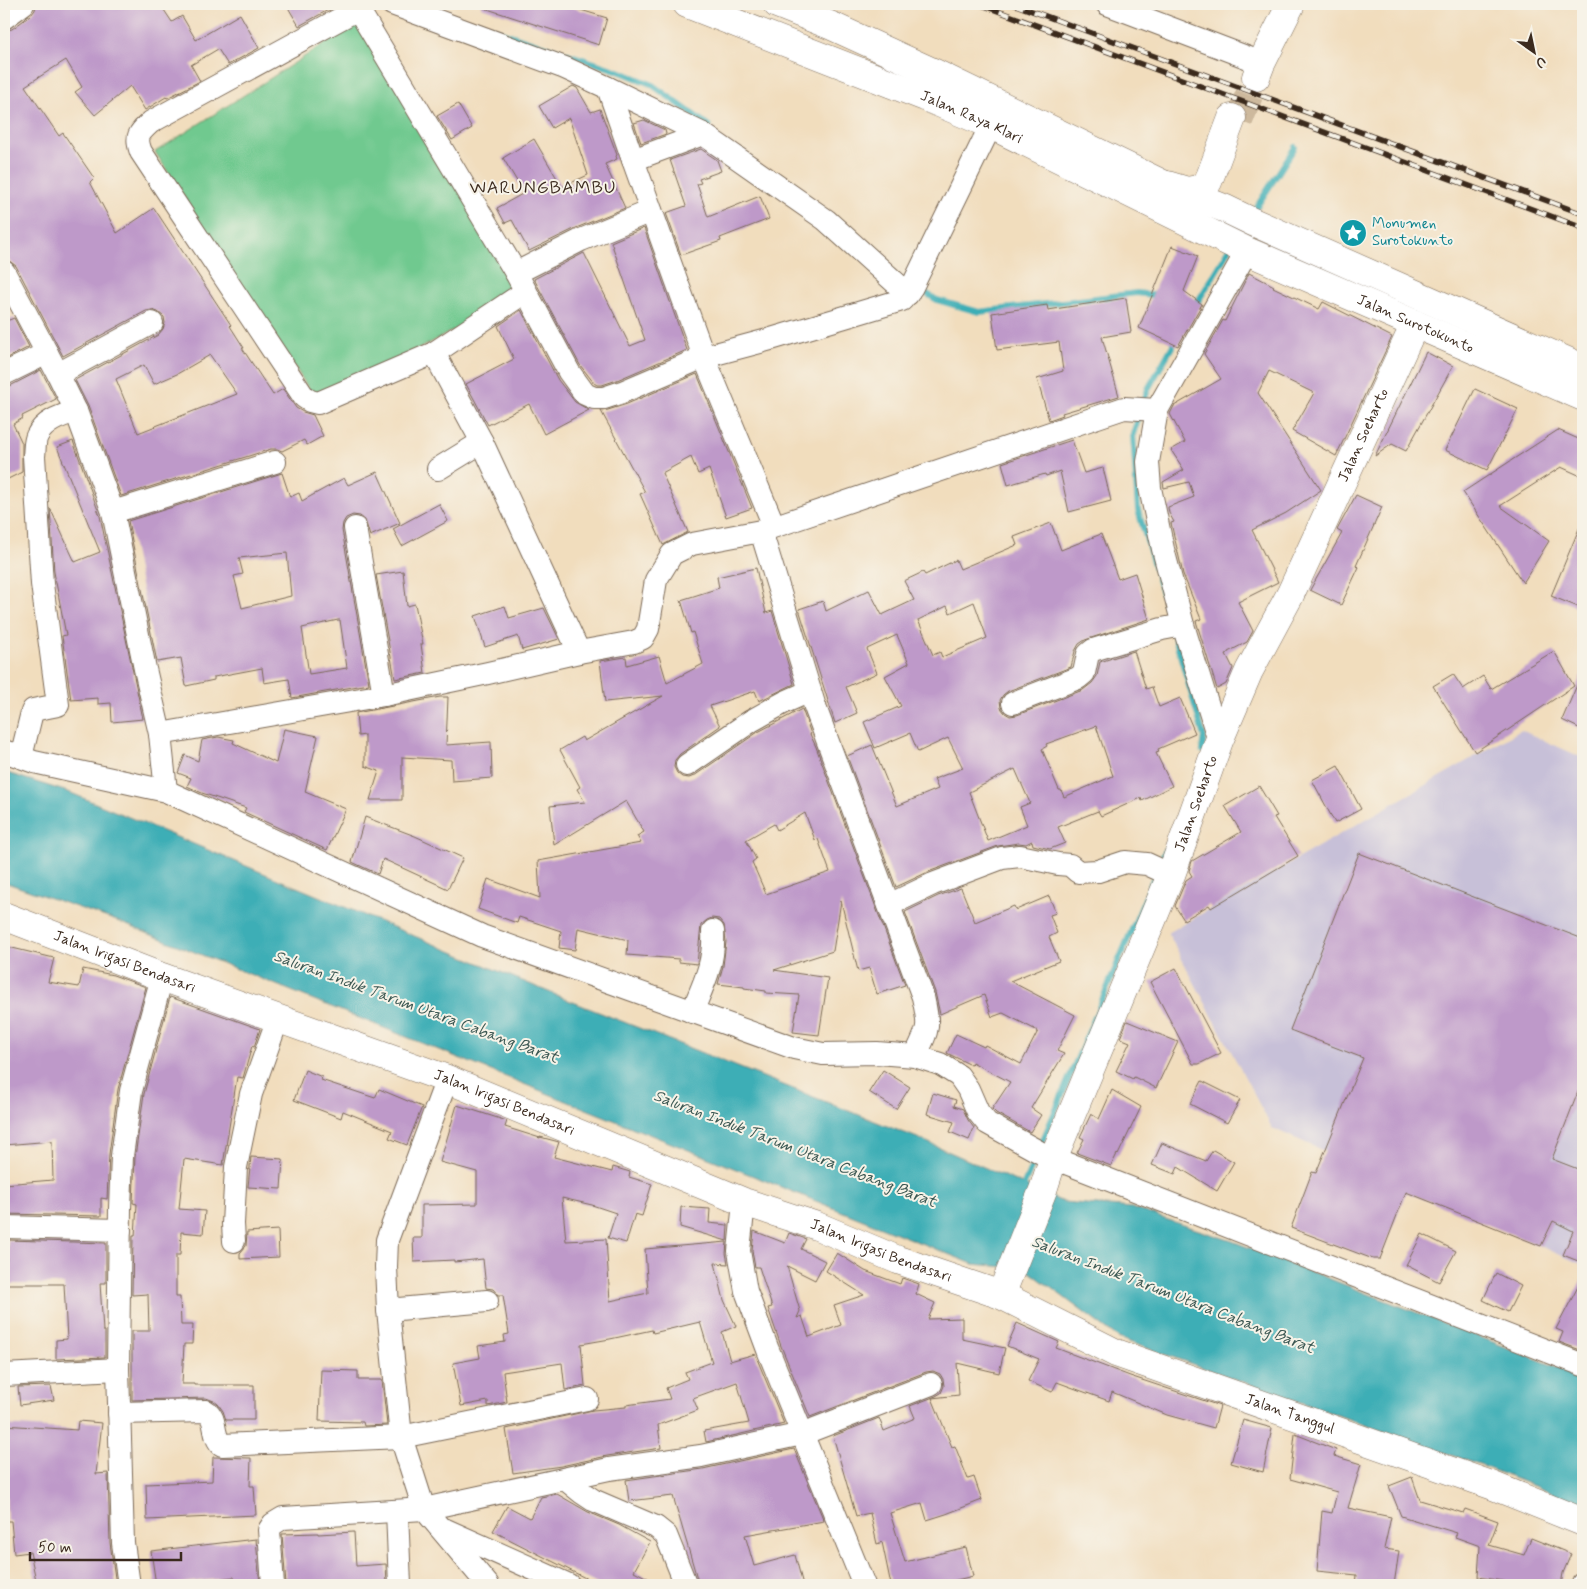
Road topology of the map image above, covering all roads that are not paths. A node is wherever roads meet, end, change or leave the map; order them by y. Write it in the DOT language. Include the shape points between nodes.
graph roads {
  1 [pos="23,4"];
  2 [pos="392,4"];
  3 [pos="777,4"];
  4 [pos="1106,4"];
  5 [pos="1284,4"];
  6 [pos="1291,4"];
  7 [pos="695,5"];
  8 [pos="358,6"];
  9 [pos="1134,8"];
  10 [pos="4,18"];
  11 [pos="1255,69"];
  12 [pos="608,88"];
  13 [pos="991,125"];
  14 [pos="703,134"];
  15 [pos="633,160"];
  16 [pos="1163,184"];
  17 [pos="1226,209"];
  18 [pos="651,211"];
  19 [pos="1253,222"];
  20 [pos="1236,245"];
  21 [pos="4,272"];
  22 [pos="521,283"];
  23 [pos="911,288"];
  24 [pos="152,323"];
  25 [pos="1416,324"];
  26 [pos="47,353"];
  27 [pos="434,353"];
  28 [pos="704,357"];
  29 [pos="1583,368"];
  30 [pos="4,374"];
  31 [pos="58,374"];
  32 [pos="1583,397"];
  33 [pos="1154,410"];
  34 [pos="76,411"];
  35 [pos="482,442"];
  36 [pos="275,462"];
  37 [pos="438,469"];
  38 [pos="113,512"];
  39 [pos="356,528"];
  40 [pos="768,529"];
  41 [pos="1174,627"];
  42 [pos="580,652"];
  43 [pos="810,691"];
  44 [pos="384,695"];
  45 [pos="1013,703"];
  46 [pos="160,734"];
  47 [pos="1219,741"];
  48 [pos="12,754"];
  49 [pos="688,765"];
  50 [pos="166,791"];
  51 [pos="1161,870"];
  52 [pos="889,905"];
  53 [pos="4,916"];
  54 [pos="712,931"];
  55 [pos="162,977"];
  56 [pos="692,1012"];
  57 [pos="278,1018"];
  58 [pos="914,1056"];
  59 [pos="447,1079"];
  60 [pos="1048,1157"];
  61 [pos="744,1202"];
  62 [pos="4,1227"];
  63 [pos="120,1230"];
  64 [pos="234,1241"];
  65 [pos="1005,1284"];
  66 [pos="487,1301"];
  67 [pos="388,1310"];
  68 [pos="1583,1365"];
  69 [pos="118,1369"];
  70 [pos="4,1375"];
  71 [pos="931,1384"];
  72 [pos="587,1399"];
  73 [pos="120,1413"];
  74 [pos="802,1434"];
  75 [pos="401,1437"];
  76 [pos="565,1479"];
  77 [pos="424,1509"];
  78 [pos="398,1511"];
  79 [pos="1583,1522"];
  80 [pos="440,1528"];
  81 [pos="129,1585"];
  82 [pos="273,1585"];
  83 [pos="400,1585"];
  84 [pos="488,1585"];
  85 [pos="569,1585"];
  86 [pos="686,1585"];
  87 [pos="864,1585"];
  1 -- 10 [label="street"];
  2 -- 12 [label="street" via="534,56"];
  3 -- 16 [label="street, Jalan Raya Klari" via="937,74"];
  4 -- 9 [label="street"];
  5 -- 11 [label="street" via="1270,24"];
  6 -- 11 [label="street"];
  7 -- 13 [label="street, Jalan Raya Klari"];
  8 -- 22 [label="street"];
  8 -- 27 [label="street" via="151,122 140,132 138,142 150,166 304,398 318,403"];
  9 -- 11 [label="street"];
  12 -- 14 [label="street"];
  12 -- 15 [label="street"];
  13 -- 20 [label="street, Jalan Raya Klari"];
  13 -- 23 [label="street"];
  14 -- 15 [label="street"];
  14 -- 23 [label="street" via="826,220"];
  15 -- 18 [label="street"];
  16 -- 17 [label="street, Jalan Raya Klari"];
  16 -- 17 [label="street" via="1187,191 1208,182 1236,119 1214,185 1215,199"];
  17 -- 19 [label="street, Jalan Raya Klari"];
  18 -- 22 [label="street" via="582,240"];
  18 -- 28 [label="street"];
  19 -- 29 [label="street, Jalan Surotokunto"];
  20 -- 25 [label="street, Jalan Surotokunto"];
  20 -- 33 [label="street"];
  21 -- 26 [label="street"];
  22 -- 27 [label="street"];
  22 -- 28 [label="street" via="569,372 585,394 594,398 622,392"];
  23 -- 28 [label="street" via="902,300"];
  24 -- 31 [label="street"];
  25 -- 32 [label="street, Jalan Surotokunto"];
  25 -- 47 [label="street, Jalan Soeharto" via="1290,594 1249,671"];
  26 -- 30 [label="street"];
  26 -- 31 [label="street"];
  27 -- 35 [label="street"];
  28 -- 40 [label="street"];
  31 -- 34 [label="street"];
  33 -- 40 [label="street" via="1124,408"];
  33 -- 41 [label="street" via="1148,462 1150,488"];
  34 -- 38 [label="street"];
  34 -- 48 [label="street" via="56,418 44,427 36,438 34,456 42,584 58,705 33,710"];
  35 -- 37 [label="street"];
  35 -- 42 [label="street"];
  36 -- 38 [label="street"];
  38 -- 46 [label="street"];
  39 -- 44 [label="street"];
  40 -- 42 [label="street" via="692,544 672,554 656,580 648,629 642,638"];
  40 -- 43 [label="street"];
  41 -- 45 [label="street" via="1093,650 1088,654 1084,673 1078,678"];
  41 -- 47 [label="street"];
  42 -- 44 [label="street"];
  43 -- 49 [label="street" via="759,716"];
  43 -- 52 [label="street"];
  44 -- 46 [label="street"];
  46 -- 50 [label="street"];
  47 -- 51 [label="street, Jalan Soeharto"];
  48 -- 50 [label="street" via="34,762"];
  50 -- 56 [label="street" via="482,936"];
  51 -- 52 [label="street" via="1125,862 1098,871 1078,872 1070,866 1020,856 1002,858"];
  51 -- 60 [label="street, Jalan Soeharto"];
  52 -- 58 [label="street" via="929,1020 927,1032"];
  53 -- 55 [label="street, Jalan Irigasi Bendasari"];
  54 -- 56 [label="street" via="712,960"];
  55 -- 57 [label="street, Jalan Irigasi Bendasari"];
  55 -- 63 [label="street" via="131,1091 122,1156"];
  56 -- 58 [label="street" via="794,1048 823,1054"];
  57 -- 59 [label="street, Jalan Irigasi Bendasari"];
  57 -- 64 [label="street" via="251,1094 236,1167"];
  58 -- 60 [label="street" via="940,1064 959,1076 987,1123"];
  59 -- 61 [label="street, Jalan Irigasi Bendasari"];
  59 -- 67 [label="street" via="387,1240"];
  60 -- 65 [label="street, Jalan Soeharto" via="1043,1190"];
  60 -- 68 [label="street"];
  61 -- 65 [label="street, Jalan Irigasi Bendasari" via="817,1226 898,1260"];
  61 -- 74 [label="street" via="739,1251 746,1291"];
  62 -- 63 [label="street"];
  63 -- 69 [label="street"];
  65 -- 79 [label="street, Jalan Tanggul" via="1116,1353 1491,1485"];
  66 -- 67 [label="street"];
  67 -- 75 [label="street"];
  69 -- 70 [label="street"];
  69 -- 73 [label="street"];
  71 -- 74 [label="street"];
  72 -- 75 [label="street"];
  73 -- 75 [label="street" via="206,1411 212,1416 217,1440 222,1445"];
  73 -- 81 [label="street" via="123,1543"];
  74 -- 76 [label="street" via="701,1456"];
  74 -- 87 [label="street"];
  75 -- 77 [label="street"];
  76 -- 77 [label="street"];
  76 -- 86 [label="street" via="593,1500 656,1526 666,1535"];
  77 -- 78 [label="street"];
  77 -- 80 [label="street"];
  78 -- 82 [label="street" via="283,1518 269,1530"];
  78 -- 83 [label="street"];
  80 -- 84 [label="street"];
  80 -- 85 [label="street"];
}
